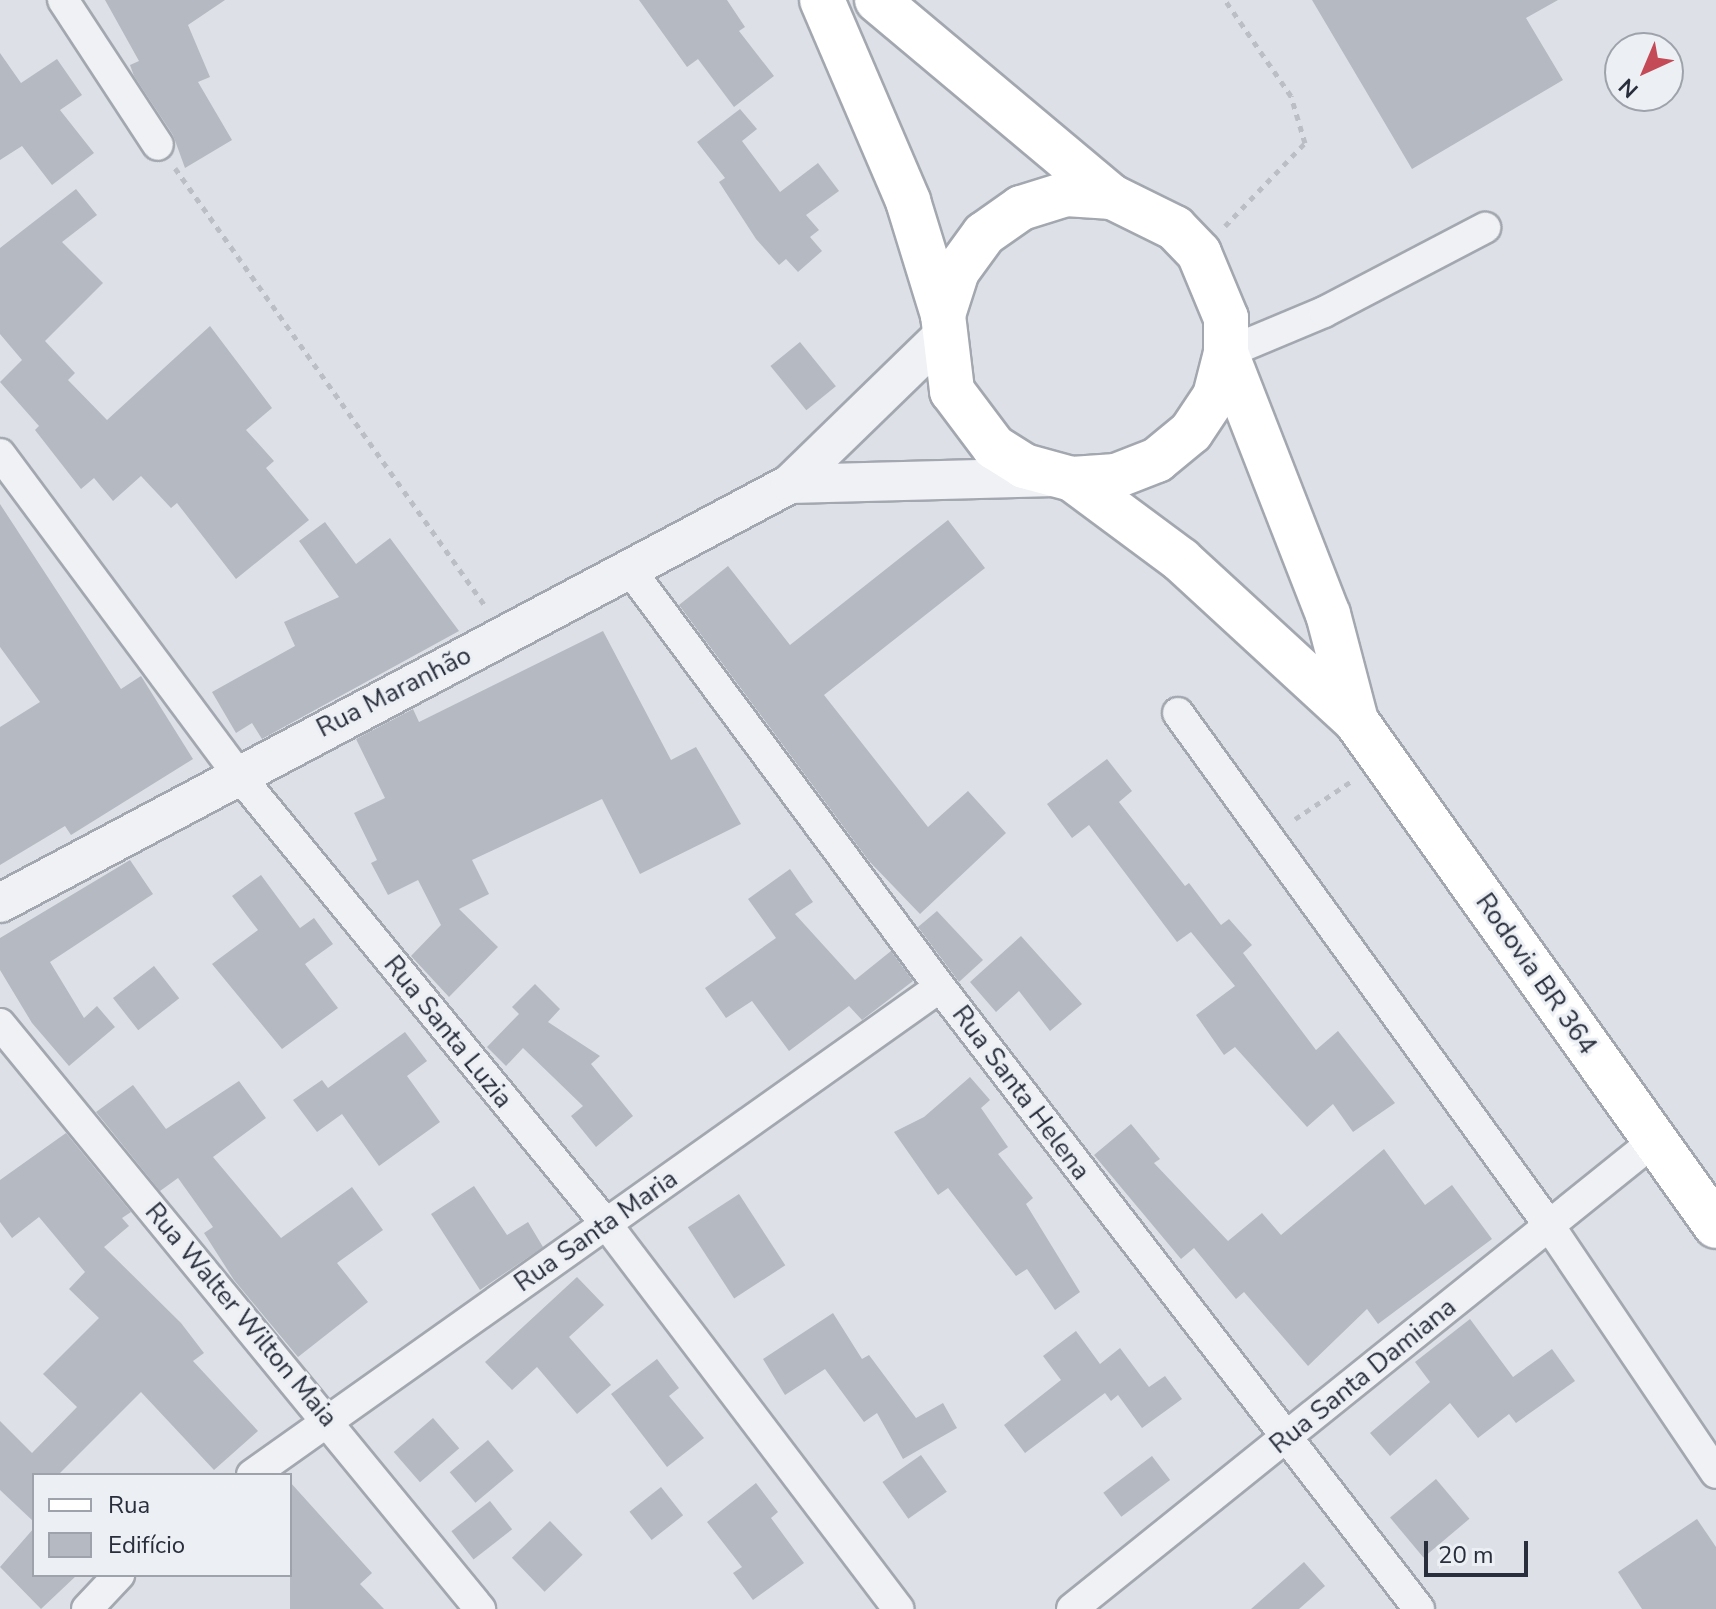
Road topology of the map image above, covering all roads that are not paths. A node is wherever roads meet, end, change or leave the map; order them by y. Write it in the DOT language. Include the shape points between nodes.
graph roads {
  1 [pos="63,0"];
  2 [pos="822,0"];
  3 [pos="877,0"];
  4 [pos="158,145"];
  5 [pos="1112,197"];
  6 [pos="1485,228"];
  7 [pos="942,326"];
  8 [pos="1226,353"];
  9 [pos="0,454"];
  10 [pos="1064,478"];
  11 [pos="790,484"];
  12 [pos="631,571"];
  13 [pos="1178,713"];
  14 [pos="1356,721"];
  15 [pos="237,773"];
  16 [pos="0,903"];
  17 [pos="940,987"];
  18 [pos="0,1024"];
  19 [pos="1654,1141"];
  20 [pos="1548,1224"];
  21 [pos="607,1225"];
  22 [pos="1716,1226"];
  23 [pos="327,1418"];
  24 [pos="1286,1440"];
  25 [pos="255,1473"];
  26 [pos="1716,1473"];
  27 [pos="117,1577"];
  28 [pos="87,1609"];
  29 [pos="480,1609"];
  30 [pos="898,1609"];
  31 [pos="1072,1609"];
  32 [pos="1419,1609"];
  1 -- 4 [label="street"];
  2 -- 7 [label="main road" via="871,103"];
  3 -- 5 [label="main road"];
  5 -- 7 [label="main road" via="1066,194 1021,208 984,234 957,271"];
  5 -- 8 [label="main road" via="1165,221 1199,253 1223,307"];
  6 -- 8 [label="street" via="1324,312"];
  7 -- 10 [label="main road" via="952,391 970,422 1014,460"];
  7 -- 11 [label="street, Rua Maranhão"];
  8 -- 10 [label="main road" via="1215,396 1191,432 1157,460 1116,476"];
  8 -- 14 [label="main road" via="1328,614"];
  9 -- 15 [label="street, Rua Santa Luzia"];
  10 -- 11 [label="street, Rua Maranhão"];
  10 -- 14 [label="main road" via="1181,560"];
  11 -- 12 [label="street, Rua Maranhão"];
  12 -- 15 [label="street, Rua Maranhão"];
  12 -- 17 [label="street, Rua Santa Helena"];
  13 -- 20 [label="street"];
  14 -- 19 [label="main road, Rodovia BR 364"];
  15 -- 16 [label="street, Rua Maranhão"];
  15 -- 21 [label="street, Rua Santa Luzia"];
  17 -- 21 [label="street, Rua Santa Maria"];
  17 -- 24 [label="street, Rua Santa Helena"];
  18 -- 23 [label="street, Rua Walter Wilton Maia"];
  19 -- 20 [label="street, Rua Santa Damiana"];
  19 -- 22 [label="main road, Rodovia BR 364"];
  20 -- 24 [label="street, Rua Santa Damiana"];
  20 -- 26 [label="street"];
  21 -- 23 [label="street, Rua Santa Maria"];
  21 -- 30 [label="street, Rua Santa Luzia"];
  23 -- 25 [label="street, Rua Santa Maria"];
  23 -- 29 [label="street, Rua Walter Wilton Maia"];
  24 -- 31 [label="street, Rua Santa Damiana"];
  24 -- 32 [label="street, Rua Santa Helena"];
  27 -- 28 [label="street"];
}
